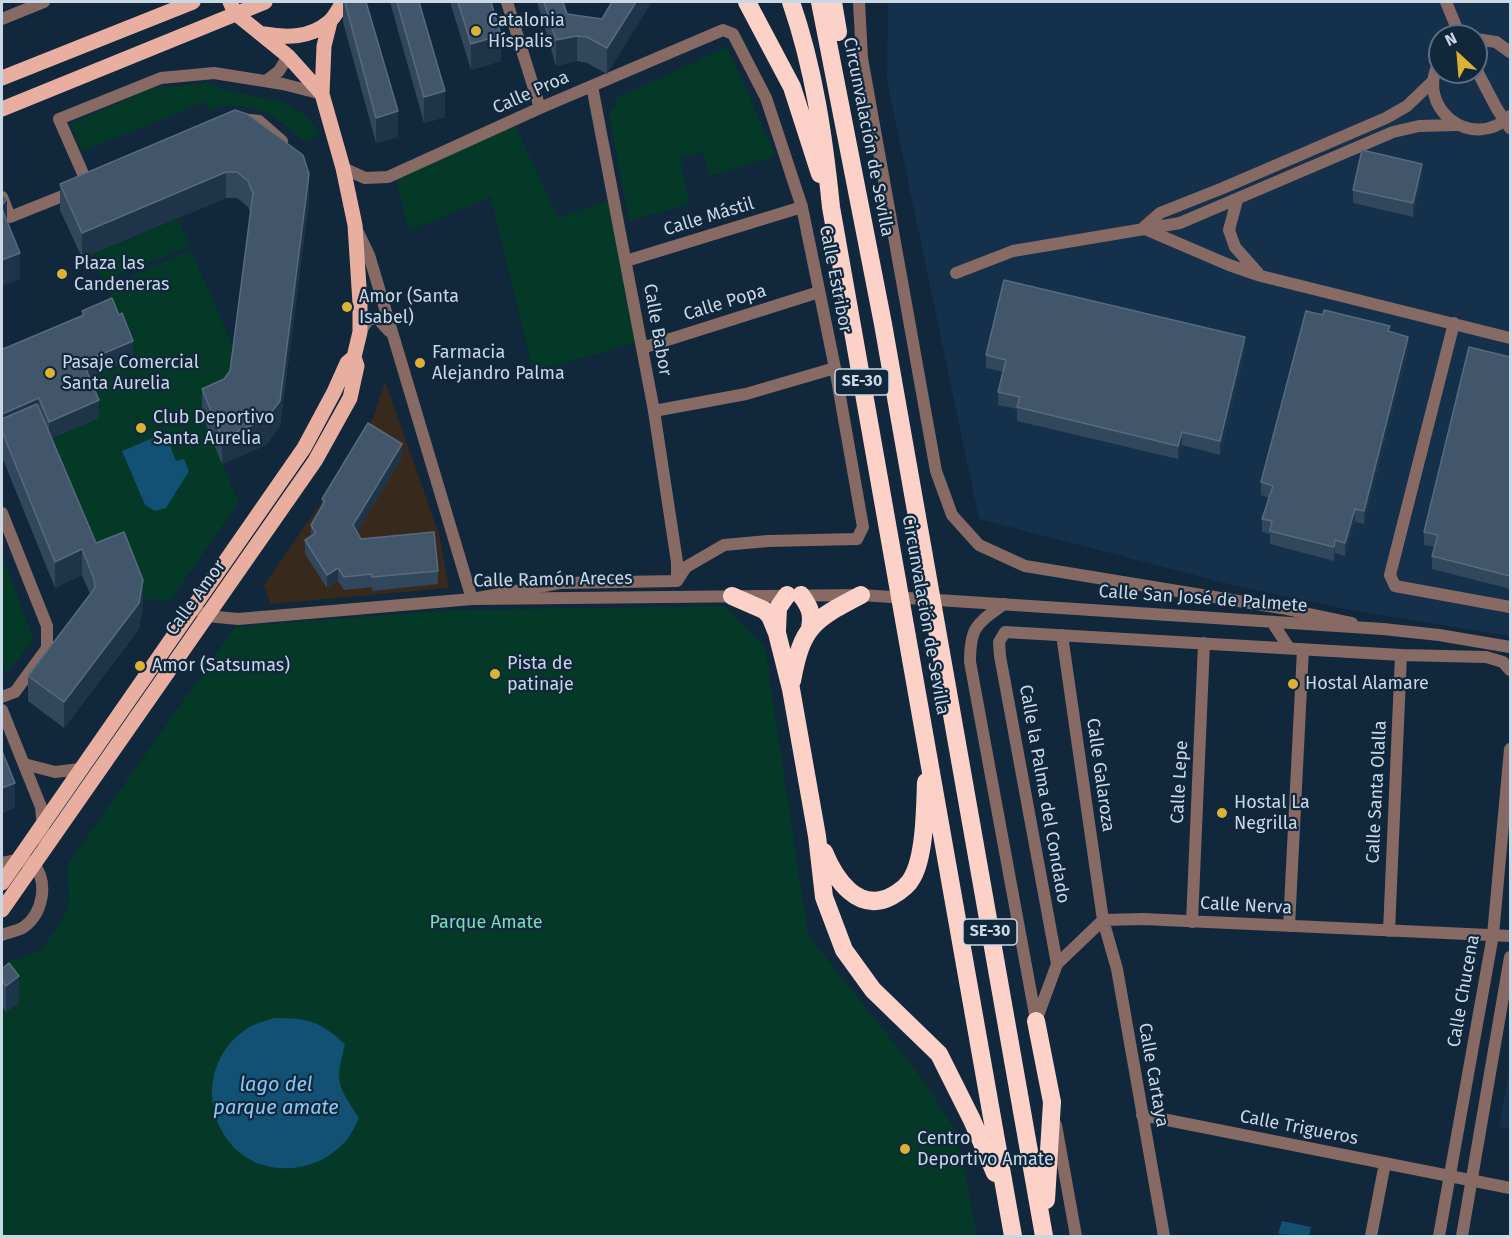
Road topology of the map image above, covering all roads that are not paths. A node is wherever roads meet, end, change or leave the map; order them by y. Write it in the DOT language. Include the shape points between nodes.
graph roads {
  1 [pos="44,2"];
  2 [pos="193,2"];
  3 [pos="265,2"];
  4 [pos="343,2"];
  5 [pos="507,2"];
  6 [pos="747,2"];
  7 [pos="791,2"];
  8 [pos="820,2"];
  9 [pos="833,2"];
  10 [pos="859,2"];
  11 [pos="1446,2"];
  12 [pos="232,7"];
  13 [pos="2,19"];
  14 [pos="330,22"];
  15 [pos="1455,24"];
  16 [pos="261,33"];
  17 [pos="733,34"];
  18 [pos="1488,41"];
  19 [pos="1510,52"];
  20 [pos="288,56"];
  21 [pos="2,78"];
  22 [pos="266,81"];
  23 [pos="1430,84"];
  24 [pos="1433,84"];
  25 [pos="1485,84"];
  26 [pos="592,86"];
  27 [pos="322,94"];
  28 [pos="540,108"];
  29 [pos="2,109"];
  30 [pos="227,118"];
  31 [pos="1509,122"];
  32 [pos="1458,125"];
  33 [pos="294,152"];
  34 [pos="343,168"];
  35 [pos="2,197"];
  36 [pos="1238,200"];
  37 [pos="802,207"];
  38 [pos="831,207"];
  39 [pos="354,225"];
  40 [pos="1143,228"];
  41 [pos="626,261"];
  42 [pos="956,273"];
  43 [pos="1261,276"];
  44 [pos="819,292"];
  45 [pos="1454,323"];
  46 [pos="883,324"];
  47 [pos="360,332"];
  48 [pos="393,337"];
  49 [pos="1510,338"];
  50 [pos="642,348"];
  51 [pos="835,368"];
  52 [pos="654,411"];
  53 [pos="2,513"];
  54 [pos="677,581"];
  55 [pos="794,595"];
  56 [pos="861,595"];
  57 [pos="732,596"];
  58 [pos="916,598"];
  59 [pos="472,599"];
  60 [pos="1004,604"];
  61 [pos="1510,607"];
  62 [pos="200,611"];
  63 [pos="1272,622"];
  64 [pos="810,628"];
  65 [pos="1383,629"];
  66 [pos="777,633"];
  67 [pos="1062,635"];
  68 [pos="1204,643"];
  69 [pos="1289,648"];
  70 [pos="1510,648"];
  71 [pos="1303,649"];
  72 [pos="1401,655"];
  73 [pos="1510,670"];
  74 [pos="791,689"];
  75 [pos="2,698"];
  76 [pos="2,710"];
  77 [pos="1510,749"];
  78 [pos="928,750"];
  79 [pos="24,764"];
  80 [pos="80,769"];
  81 [pos="43,823"];
  82 [pos="817,836"];
  83 [pos="45,849"];
  84 [pos="17,860"];
  85 [pos="2,863"];
  86 [pos="34,864"];
  87 [pos="2,883"];
  88 [pos="2,910"];
  89 [pos="1103,920"];
  90 [pos="1192,922"];
  91 [pos="1290,926"];
  92 [pos="1389,931"];
  93 [pos="2,935"];
  94 [pos="1493,935"];
  95 [pos="1510,936"];
  96 [pos="1510,957"];
  97 [pos="1057,964"];
  98 [pos="1036,1021"];
  99 [pos="1052,1102"];
  100 [pos="1142,1115"];
  101 [pos="1385,1163"];
  102 [pos="1450,1176"];
  103 [pos="1473,1180"];
  104 [pos="1510,1188"];
  105 [pos="1007,1199"];
  106 [pos="1014,1236"];
  107 [pos="1044,1236"];
  108 [pos="1076,1236"];
  109 [pos="1164,1236"];
  110 [pos="1371,1236"];
  111 [pos="1439,1236"];
  112 [pos="1462,1236"];
  1 -- 13 [label="street"];
  2 -- 21 [label="main road"];
  3 -- 12 [label="main road"];
  4 -- 14 [label="main road"];
  5 -- 28 [label="street"];
  6 -- 38 [label="highway" via="792,87"];
  7 -- 38 [label="highway, Circunvalación de Sevilla / SE-30" via="802,33 824,135"];
  8 -- 46 [label="highway, Circunvalación de Sevilla / SE-30"];
  9 -- 46 [label="highway"];
  10 -- 65 [label="street" via="862,58 936,471 952,514 979,544 1025,566 1281,608"];
  11 -- 15 [label="street"];
  12 -- 16 [label="main road, Calle Amor"];
  12 -- 29 [label="main road"];
  14 -- 16 [label="main road" via="306,35 285,38"];
  14 -- 27 [label="main road, Calle Amor" via="324,46"];
  16 -- 20 [label="main road, Calle Amor"];
  17 -- 26 [label="street, Calle Proa" via="723,30"];
  17 -- 37 [label="street, Calle Estribor" via="766,98"];
  18 -- 19 [label="street"];
  20 -- 22 [label="street" via="279,71"];
  20 -- 27 [label="main road, Calle Amor"];
  22 -- 27 [label="street"];
  22 -- 35 [label="street" via="214,73 161,78 59,119 89,174 70,193 10,217"];
  23 -- 40 [label="street" via="1407,106 1386,118 1160,213"];
  24 -- 32 [label="street" via="1439,107"];
  25 -- 31 [label="street"];
  26 -- 28 [label="street, Calle Proa"];
  26 -- 41 [label="street, Calle Babor"];
  27 -- 34 [label="main road, Calle Amor"];
  28 -- 34 [label="street, Calle Proa" via="388,177 365,178"];
  30 -- 33 [label="street" via="260,121"];
  31 -- 32 [label="street" via="1484,129"];
  32 -- 36 [label="street" via="1419,126 1393,132"];
  34 -- 39 [label="main road, Calle Amor"];
  36 -- 40 [label="street" via="1179,223"];
  36 -- 43 [label="street" via="1229,230 1235,247"];
  37 -- 41 [label="street, Calle Mástil"];
  37 -- 44 [label="street, Calle Estribor"];
  38 -- 78 [label="highway, Circunvalación de Sevilla / SE-30"];
  39 -- 47 [label="main road, Calle Amor"];
  39 -- 48 [label="street, Calle Amor" via="369,255"];
  40 -- 42 [label="street" via="1013,251"];
  40 -- 43 [label="street"];
  41 -- 50 [label="street, Calle Babor"];
  43 -- 45 [label="street"];
  44 -- 50 [label="street, Calle Popa"];
  44 -- 51 [label="street, Calle Estribor"];
  45 -- 49 [label="street"];
  45 -- 61 [label="street" via="1390,575 1395,586"];
  46 -- 107 [label="highway, Circunvalación de Sevilla / SE-30"];
  47 -- 48 [label="street" via="368,320 376,318"];
  47 -- 62 [label="main road, Calle Amor" via="354,357 347,363 304,448"];
  48 -- 59 [label="street, Calle Amor"];
  50 -- 52 [label="street, Calle Babor"];
  51 -- 52 [label="street" via="746,394"];
  51 -- 54 [label="street, Calle Estribor" via="863,527 857,539 724,545 686,567"];
  52 -- 54 [label="street, Calle Babor"];
  53 -- 75 [label="street" via="47,626 47,648 15,692"];
  54 -- 59 [label="street" via="560,583"];
  55 -- 56 [label="street, Calle Ramón Areces"];
  55 -- 57 [label="street, Calle Ramón Areces"];
  55 -- 64 [label="highway" via="809,606"];
  55 -- 66 [label="highway" via="778,608"];
  56 -- 58 [label="street, Calle Ramón Areces"];
  56 -- 64 [label="highway" via="828,612"];
  57 -- 59 [label="street, Calle Ramón Areces"];
  57 -- 66 [label="highway" via="764,610"];
  58 -- 60 [label="street, Calle San José de Palmete"];
  59 -- 62 [label="street, Calle Ramón Areces" via="237,619"];
  60 -- 63 [label="street, Calle San José de Palmete"];
  60 -- 98 [label="street" via="977,624 970,641 970,662"];
  62 -- 80 [label="main road, Calle Amor"];
  62 -- 83 [label="main road, Calle Amor"];
  63 -- 65 [label="street, Calle San José de Palmete"];
  63 -- 69 [label="street"];
  64 -- 74 [label="highway" via="797,653"];
  65 -- 70 [label="street, Calle San José de Palmete" via="1439,634"];
  66 -- 74 [label="highway"];
  67 -- 68 [label="street"];
  67 -- 89 [label="street, Calle Galaroza"];
  67 -- 97 [label="street, Calle la Palma del Condado" via="1005,632 999,642"];
  68 -- 69 [label="street"];
  68 -- 90 [label="street, Calle Lepe"];
  69 -- 71 [label="street"];
  71 -- 72 [label="street"];
  71 -- 91 [label="street"];
  72 -- 73 [label="street" via="1486,657 1503,662"];
  72 -- 92 [label="street, Calle Santa Olalla"];
  74 -- 82 [label="highway"];
  76 -- 79 [label="street"];
  77 -- 94 [label="street, Calle Chucena"];
  78 -- 82 [label="highway" via="923,837 912,878 900,892 885,900 870,901 843,887"];
  78 -- 105 [label="highway, Circunvalación de Sevilla / SE-30"];
  79 -- 80 [label="street" via="55,772"];
  79 -- 81 [label="street" via="41,807"];
  80 -- 81 [label="main road, Calle Amor"];
  81 -- 83 [label="street"];
  81 -- 84 [label="main road, Calle Amor"];
  82 -- 105 [label="highway" via="824,897 844,950 873,990 939,1054"];
  83 -- 86 [label="main road, Calle Amor"];
  84 -- 85 [label="street"];
  84 -- 86 [label="street"];
  84 -- 87 [label="main road, Calle Amor"];
  86 -- 88 [label="main road, Calle Amor"];
  86 -- 93 [label="street" via="42,882 35,917 22,928"];
  89 -- 90 [label="street, Calle Nerva"];
  89 -- 97 [label="street"];
  89 -- 100 [label="street, Calle Cartaya" via="1117,969"];
  90 -- 91 [label="street, Calle Nerva"];
  91 -- 92 [label="street, Calle Nerva"];
  92 -- 94 [label="street, Calle Nerva"];
  94 -- 95 [label="street, Calle Nerva"];
  94 -- 102 [label="street, Calle Chucena"];
  96 -- 103 [label="street"];
  97 -- 98 [label="street"];
  98 -- 99 [label="highway"];
  99 -- 107 [label="highway"];
  99 -- 108 [label="street"];
  100 -- 101 [label="street, Calle Trigueros"];
  100 -- 109 [label="street, Calle Cartaya"];
  101 -- 102 [label="street, Calle Trigueros"];
  101 -- 110 [label="street"];
  102 -- 103 [label="street, Calle Trigueros"];
  102 -- 111 [label="street, Calle Chucena"];
  103 -- 104 [label="street, Calle Trigueros"];
  103 -- 112 [label="street"];
  105 -- 106 [label="highway, Circunvalación de Sevilla / SE-30"];
}
